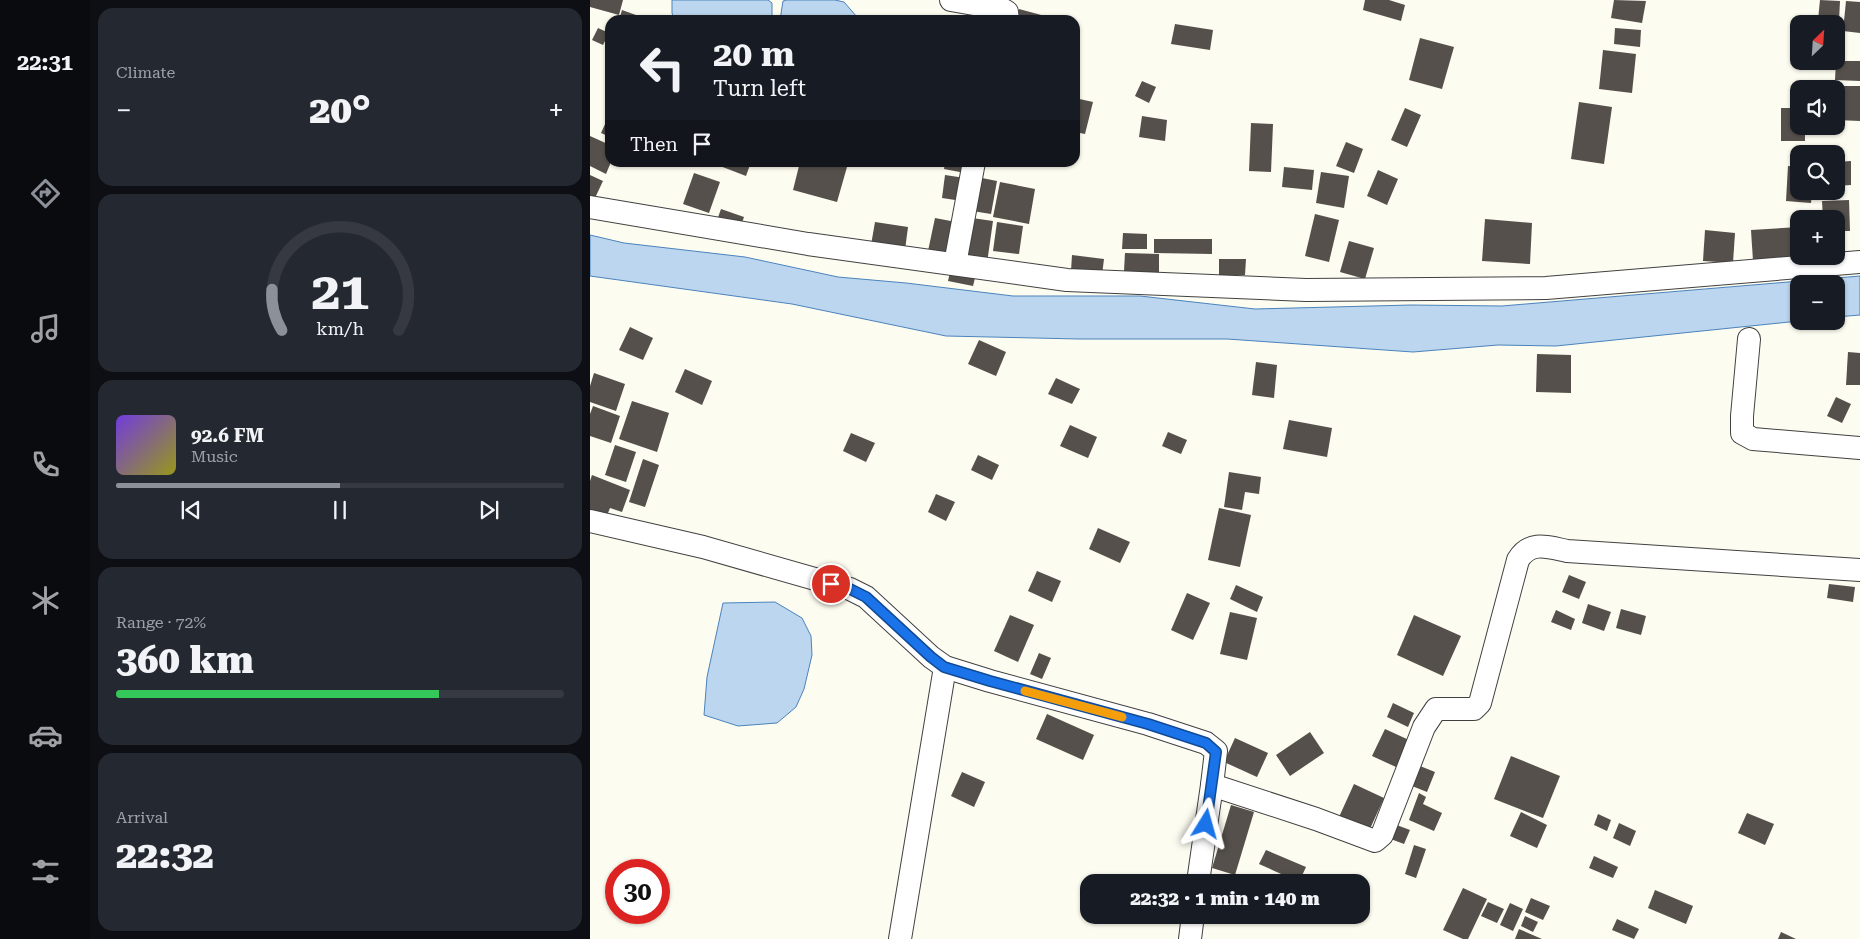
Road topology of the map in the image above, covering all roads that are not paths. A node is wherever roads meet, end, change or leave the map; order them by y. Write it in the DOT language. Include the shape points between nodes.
graph roads {
  1 [pos="951,0"];
  2 [pos="1007,15"];
  3 [pos="973,167"];
  4 [pos="590,207"];
  5 [pos="1860,262"];
  6 [pos="955,264"];
  7 [pos="1749,339"];
  8 [pos="1860,448"];
  9 [pos="590,521"];
  10 [pos="1860,570"];
  11 [pos="944,667"];
  12 [pos="1212,785"];
  13 [pos="1199,874"];
  14 [pos="1192,924"];
  15 [pos="900,939"];
  16 [pos="1190,939"];
  1 -- 2 [label="street" via="1002,9"];
  3 -- 6 [label="street"];
  4 -- 6 [label="street" via="808,244"];
  5 -- 6 [label="street" via="1546,288 1306,290 1067,280"];
  7 -- 8 [label="street" via="1742,433 1753,438"];
  9 -- 11 [label="street" via="703,547 850,589 866,597"];
  10 -- 12 [label="street" via="1535,547 1522,553 1518,560 1480,703 1474,710 1439,708 1433,712 1378,839 1375,841"];
  11 -- 12 [label="street" via="1206,743 1216,752"];
  11 -- 15 [label="street"];
  12 -- 13 [label="street"];
  14 -- 16 [label="street"];
}
